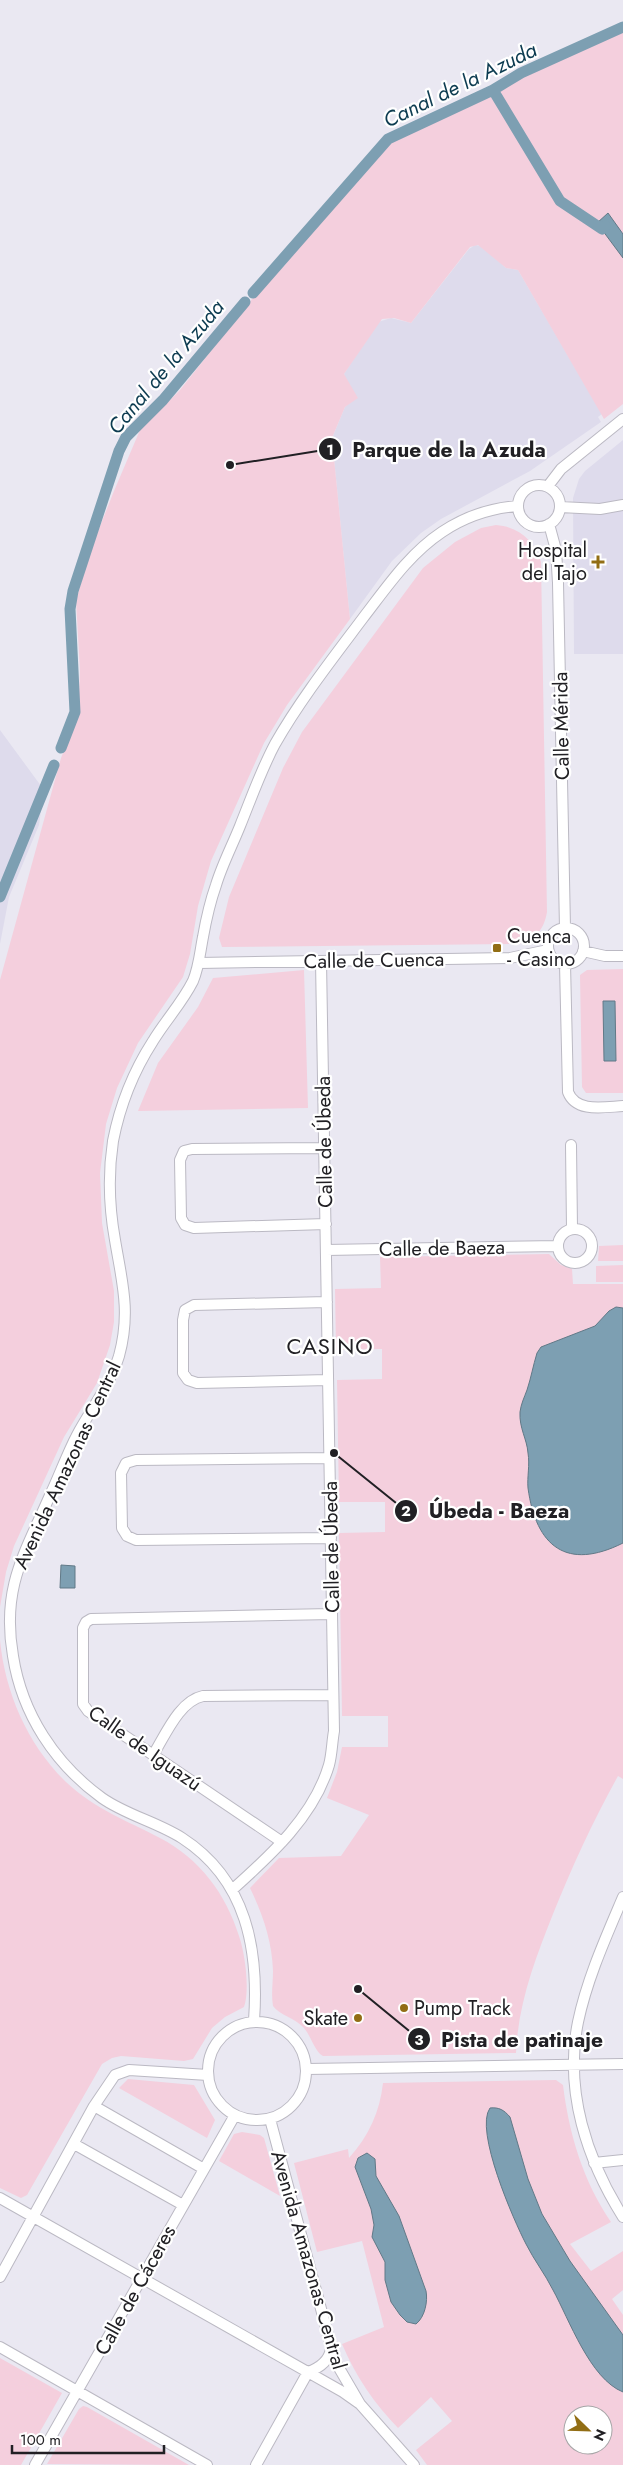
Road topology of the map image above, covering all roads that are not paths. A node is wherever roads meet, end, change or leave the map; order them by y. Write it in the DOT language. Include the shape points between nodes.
graph roads {
  1 [pos="623,419"];
  2 [pos="548,486"];
  3 [pos="623,505"];
  4 [pos="518,506"];
  5 [pos="560,507"];
  6 [pos="549,524"];
  7 [pos="565,928"];
  8 [pos="548,950"];
  9 [pos="583,951"];
  10 [pos="623,956"];
  11 [pos="321,960"];
  12 [pos="199,963"];
  13 [pos="565,964"];
  14 [pos="623,1106"];
  15 [pos="571,1145"];
  16 [pos="324,1148"];
  17 [pos="326,1224"];
  18 [pos="572,1229"];
  19 [pos="558,1246"];
  20 [pos="326,1250"];
  21 [pos="327,1302"];
  22 [pos="328,1380"];
  23 [pos="329,1458"];
  24 [pos="331,1538"];
  25 [pos="332,1614"];
  26 [pos="333,1695"];
  27 [pos="152,1755"];
  28 [pos="282,1842"];
  29 [pos="233,1889"];
  30 [pos="623,1897"];
  31 [pos="254,2021"];
  32 [pos="574,2064"];
  33 [pos="623,2064"];
  34 [pos="307,2069"];
  35 [pos="208,2075"];
  36 [pos="94,2106"];
  37 [pos="235,2115"];
  38 [pos="270,2119"];
  39 [pos="74,2144"];
  40 [pos="623,2160"];
  41 [pos="594,2163"];
  42 [pos="204,2169"];
  43 [pos="0,2198"];
  44 [pos="183,2205"];
  45 [pos="34,2216"];
  46 [pos="623,2217"];
  47 [pos="0,2277"];
  48 [pos="141,2278"];
  49 [pos="0,2347"];
  50 [pos="330,2348"];
  51 [pos="308,2372"];
  52 [pos="77,2391"];
  53 [pos="360,2404"];
  54 [pos="38,2464"];
  55 [pos="207,2465"];
  56 [pos="256,2465"];
  57 [pos="414,2465"];
  1 -- 2 [label="street" via="561,470"];
  2 -- 4 [label="street" via="536,485 525,490"];
  2 -- 5 [label="street" via="557,495"];
  3 -- 5 [label="street" via="600,509"];
  4 -- 6 [label="street" via="521,518 531,526"];
  4 -- 12 [label="street, Avenida Amazonas Central" via="477,514 442,532 422,547 401,568 366,614 289,722 270,755 216,885"];
  5 -- 6 [label="street"];
  6 -- 7 [label="street, Calle Mérida" via="556,550 558,592"];
  7 -- 8 [label="street" via="550,938"];
  7 -- 9 [label="street" via="580,935"];
  8 -- 11 [label="street, Calle de Cuenca" via="510,958"];
  8 -- 13 [label="street" via="554,959"];
  9 -- 10 [label="street"];
  9 -- 13 [label="street" via="576,960"];
  11 -- 12 [label="street, Calle de Cuenca"];
  11 -- 16 [label="street, Calle de Úbeda"];
  12 -- 29 [label="street, Avenida Amazonas Central" via="191,985 137,1068 120,1109 109,1178 114,1239 124,1282 125,1320 118,1357 106,1388 78,1434 26,1543 15,1578 10,1618 12,1653 28,1708 41,1734 60,1759 104,1800 183,1839 202,1854"];
  13 -- 14 [label="street" via="570,1098 581,1106"];
  15 -- 18 [label="street"];
  16 -- 17 [label="street, Calle de Úbeda"];
  16 -- 17 [label="street" via="192,1148 184,1151 180,1160 180,1218 184,1225 194,1228"];
  17 -- 20 [label="street, Calle de Úbeda"];
  18 -- 19 [label="street" via="561,1236"];
  18 -- 19 [label="street" via="586,1232 591,1238 591,1253 576,1264 562,1258"];
  19 -- 20 [label="street, Calle de Baeza"];
  20 -- 21 [label="street, Calle de Úbeda"];
  21 -- 22 [label="street, Calle de Úbeda"];
  21 -- 22 [label="street" via="194,1305 185,1310 183,1320 183,1373 188,1380 197,1383"];
  22 -- 23 [label="street, Calle de Úbeda"];
  23 -- 24 [label="street, Calle de Úbeda"];
  23 -- 24 [label="street" via="136,1460 126,1464 122,1473 122,1528 127,1536 136,1540"];
  24 -- 25 [label="street, Calle de Úbeda"];
  25 -- 26 [label="street, Calle de Úbeda"];
  25 -- 27 [label="street, Calle de Iguazú" via="91,1619 86,1622 83,1628 83,1704 88,1711"];
  26 -- 27 [label="street" via="194,1698"];
  26 -- 28 [label="street, Calle de Úbeda" via="334,1731 329,1765 318,1793"];
  27 -- 28 [label="street, Calle de Iguazú"];
  28 -- 29 [label="street, Calle de Úbeda"];
  29 -- 31 [label="street, Avenida Amazonas Central" via="252,1944"];
  30 -- 32 [label="street" via="587,1990 578,2022"];
  31 -- 34 [label="street" via="278,2026 296,2040 304,2054"];
  31 -- 35 [label="street" via="239,2025 221,2036 209,2059"];
  32 -- 33 [label="street"];
  32 -- 34 [label="street"];
  32 -- 41 [label="street" via="581,2121"];
  34 -- 38 [label="street" via="304,2087 297,2100 285,2113"];
  35 -- 36 [label="street" via="120,2072 110,2080"];
  35 -- 37 [label="street" via="212,2091 221,2105"];
  36 -- 39 [label="street"];
  36 -- 42 [label="street"];
  37 -- 38 [label="street" via="246,2119"];
  37 -- 42 [label="street, Calle de Cáceres"];
  38 -- 50 [label="street, Avenida Amazonas Central"];
  39 -- 44 [label="street"];
  39 -- 45 [label="street"];
  40 -- 41 [label="street"];
  41 -- 46 [label="street"];
  42 -- 44 [label="street, Calle de Cáceres"];
  43 -- 45 [label="street"];
  44 -- 48 [label="street, Calle de Cáceres"];
  45 -- 47 [label="street"];
  45 -- 48 [label="street"];
  48 -- 51 [label="street"];
  48 -- 52 [label="street, Calle de Cáceres"];
  49 -- 52 [label="street"];
  50 -- 51 [label="street" via="322,2364"];
  50 -- 53 [label="street, Avenida Amazonas Central" via="340,2372"];
  51 -- 53 [label="street"];
  51 -- 56 [label="street"];
  52 -- 54 [label="street, Calle de Cáceres"];
  52 -- 55 [label="street"];
  53 -- 57 [label="street, Avenida Amazonas Central"];
}
